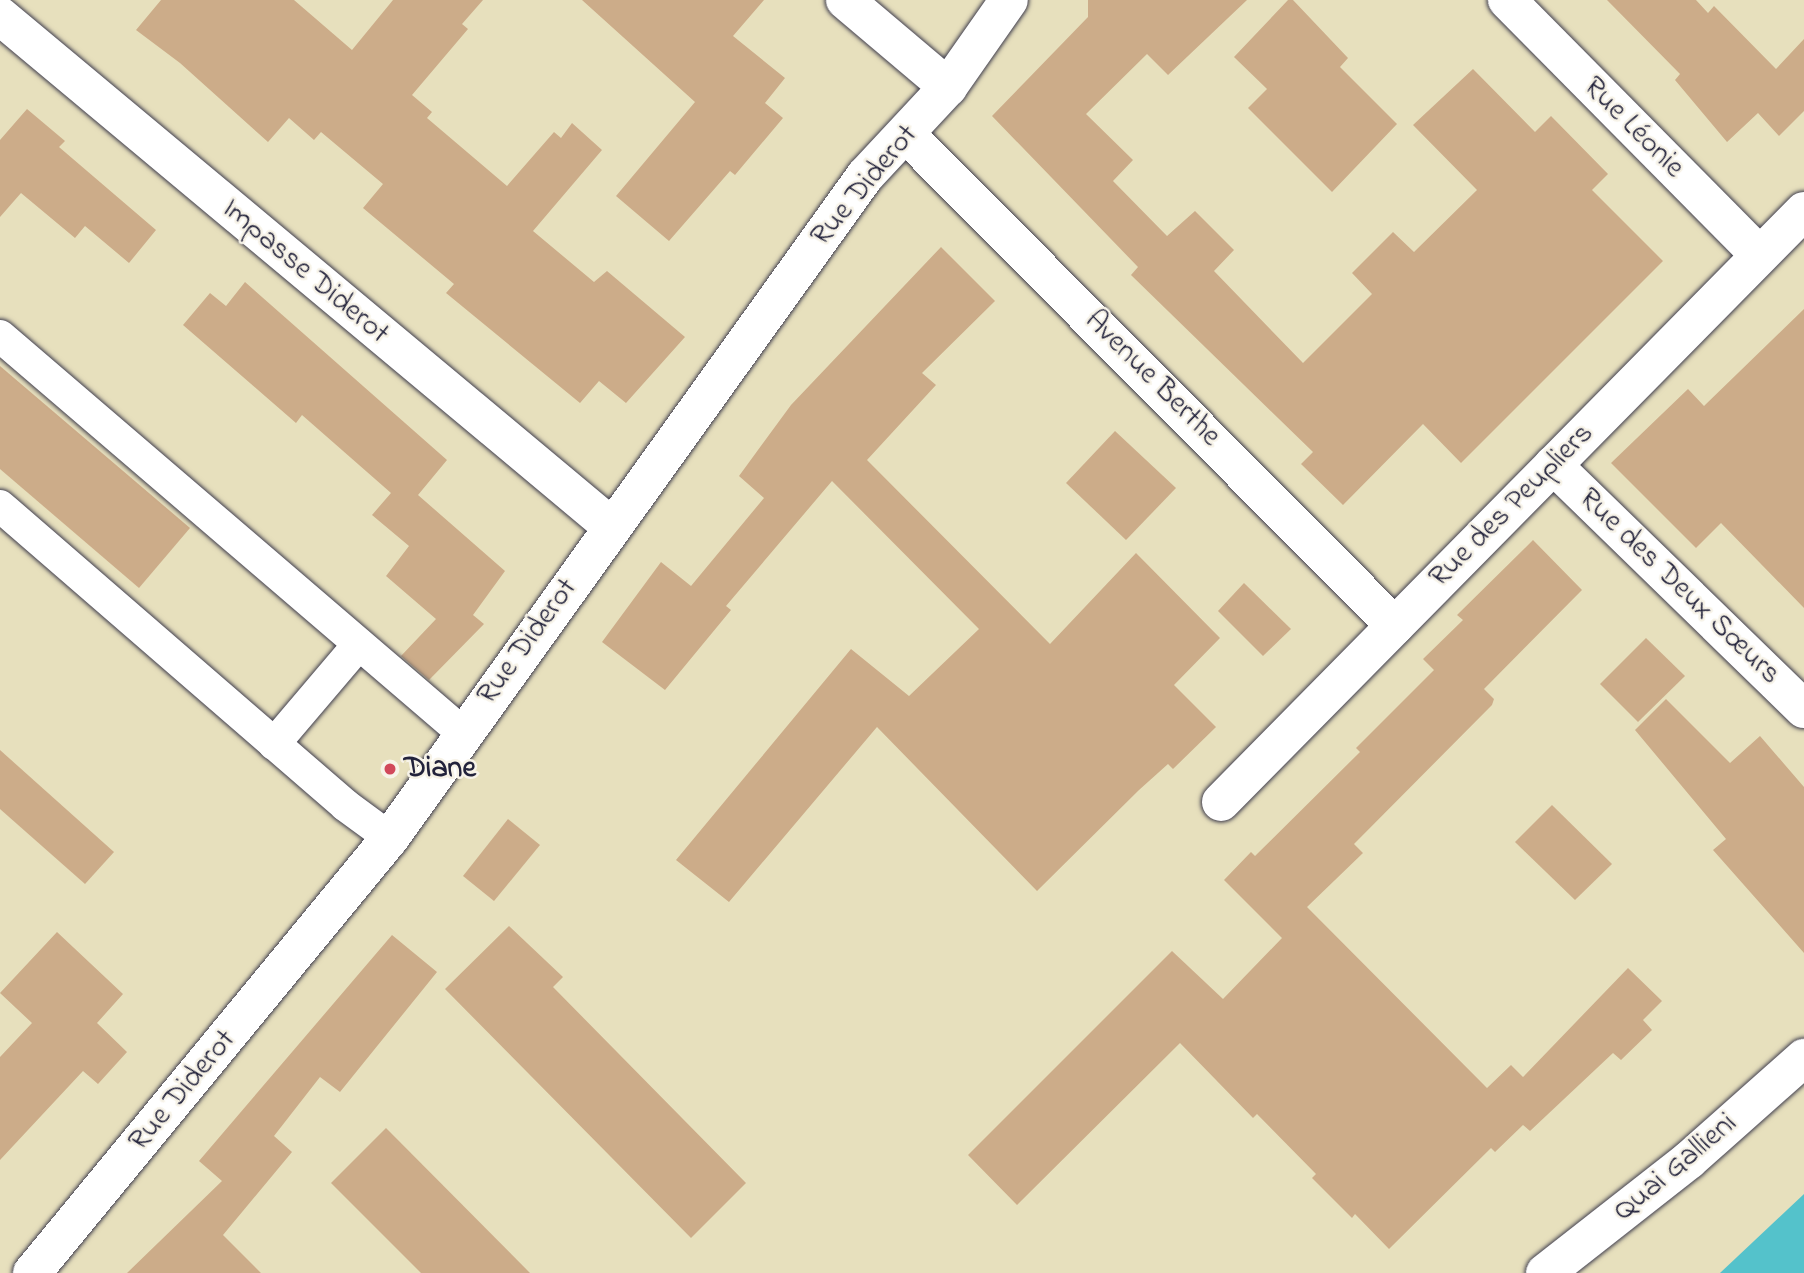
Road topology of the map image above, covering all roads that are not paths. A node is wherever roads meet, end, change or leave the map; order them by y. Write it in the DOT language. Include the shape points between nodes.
graph roads {
  1 [pos="845,0"];
  2 [pos="1009,0"];
  3 [pos="1507,0"];
  4 [pos="0,16"];
  5 [pos="948,87"];
  6 [pos="907,135"];
  7 [pos="1804,211"];
  8 [pos="1759,255"];
  9 [pos="0,336"];
  10 [pos="1553,465"];
  11 [pos="0,506"];
  12 [pos="612,527"];
  13 [pos="1395,626"];
  14 [pos="359,644"];
  15 [pos="1804,709"];
  16 [pos="463,733"];
  17 [pos="274,744"];
  18 [pos="1221,802"];
  19 [pos="390,838"];
  20 [pos="1804,1058"];
  21 [pos="32,1273"];
  22 [pos="1545,1273"];
  1 -- 5 [label="street"];
  2 -- 5 [label="street, Rue Diderot"];
  3 -- 8 [label="street, Rue Léonie"];
  4 -- 12 [label="street, Impasse Diderot"];
  5 -- 6 [label="street, Rue Diderot"];
  6 -- 12 [label="street, Rue Diderot" via="865,176"];
  6 -- 13 [label="street, Avenue Berthe"];
  7 -- 8 [label="street, Rue des Peupliers"];
  8 -- 10 [label="street, Rue des Peupliers"];
  9 -- 14 [label="lane"];
  10 -- 13 [label="street, Rue des Peupliers"];
  10 -- 15 [label="street, Rue des Deux Sœurs"];
  11 -- 17 [label="lane"];
  12 -- 16 [label="street, Rue Diderot"];
  13 -- 18 [label="street, Rue des Peupliers"];
  14 -- 16 [label="lane"];
  14 -- 17 [label="lane"];
  16 -- 19 [label="street, Rue Diderot"];
  17 -- 19 [label="lane"];
  19 -- 21 [label="street, Rue Diderot"];
  20 -- 22 [label="street, Quai Gallieni" via="1689,1160"];
}
